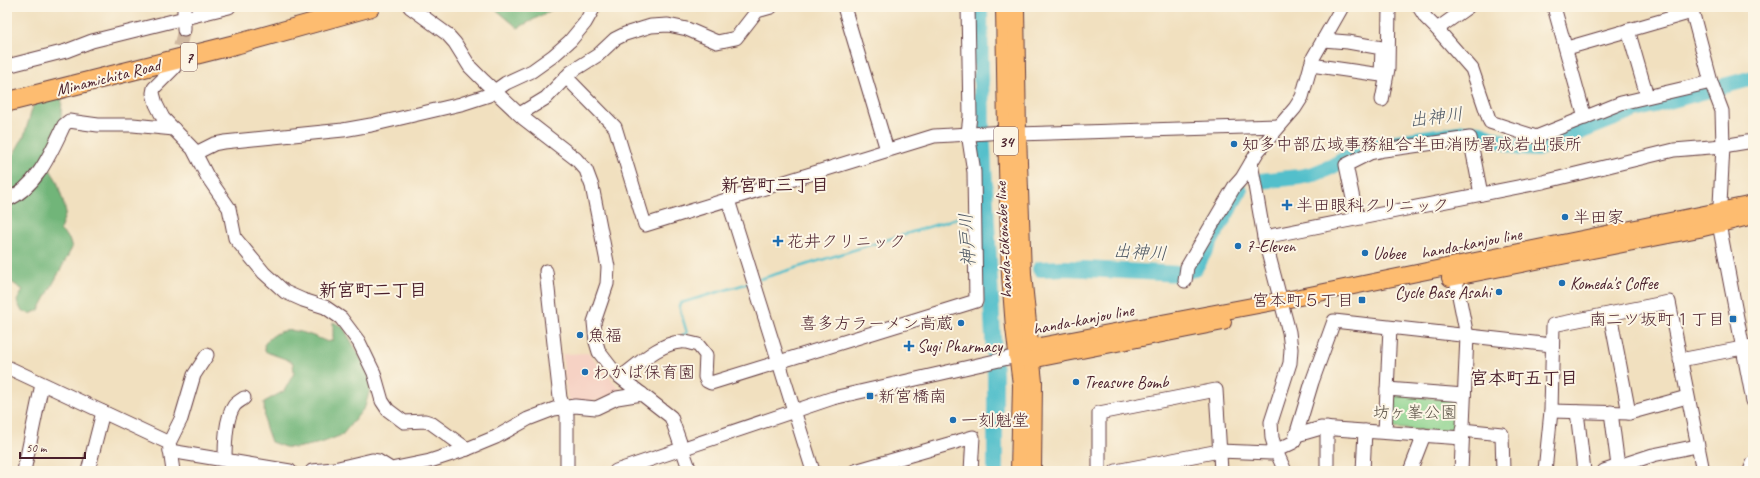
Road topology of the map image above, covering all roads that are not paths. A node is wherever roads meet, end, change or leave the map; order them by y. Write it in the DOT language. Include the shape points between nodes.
graph roads {
  1 [pos="229,7"];
  2 [pos="325,7"];
  3 [pos="370,7"];
  4 [pos="410,7"];
  5 [pos="594,7"];
  6 [pos="771,7"];
  7 [pos="844,7"];
  8 [pos="968,7"];
  9 [pos="1004,7"];
  10 [pos="1016,7"];
  11 [pos="1342,7"];
  12 [pos="1389,7"];
  13 [pos="1419,7"];
  14 [pos="1468,7"];
  15 [pos="1554,7"];
  16 [pos="1692,9"];
  17 [pos="184,18"];
  18 [pos="1437,29"];
  19 [pos="1628,30"];
  20 [pos="1323,40"];
  21 [pos="1567,48"];
  22 [pos="1311,64"];
  23 [pos="7,66"];
  24 [pos="174,68"];
  25 [pos="566,78"];
  26 [pos="1713,87"];
  27 [pos="7,90"];
  28 [pos="495,91"];
  29 [pos="1647,96"];
  30 [pos="1382,100"];
  31 [pos="7,102"];
  32 [pos="518,113"];
  33 [pos="1585,118"];
  34 [pos="1280,126"];
  35 [pos="174,129"];
  36 [pos="970,133"];
  37 [pos="1006,133"];
  38 [pos="1753,140"];
  39 [pos="1723,146"];
  40 [pos="887,150"];
  41 [pos="196,153"];
  42 [pos="1251,163"];
  43 [pos="1481,194"];
  44 [pos="7,200"];
  45 [pos="728,200"];
  46 [pos="1753,204"];
  47 [pos="1753,216"];
  48 [pos="1357,218"];
  49 [pos="1719,218"];
  50 [pos="1264,237"];
  51 [pos="546,271"];
  52 [pos="1456,276"];
  53 [pos="1185,281"];
  54 [pos="1282,305"];
  55 [pos="1610,314"];
  56 [pos="1390,328"];
  57 [pos="1467,336"];
  58 [pos="1552,345"];
  59 [pos="1748,347"];
  60 [pos="207,355"];
  61 [pos="1020,356"];
  62 [pos="1680,360"];
  63 [pos="779,362"];
  64 [pos="7,367"];
  65 [pos="621,377"];
  66 [pos="42,384"];
  67 [pos="1388,389"];
  68 [pos="642,394"];
  69 [pos="1464,395"];
  70 [pos="1687,397"];
  71 [pos="244,398"];
  72 [pos="1753,401"];
  73 [pos="565,407"];
  74 [pos="795,410"];
  75 [pos="1551,411"];
  76 [pos="103,412"];
  77 [pos="1577,412"];
  78 [pos="1611,412"];
  79 [pos="1629,413"];
  80 [pos="1327,428"];
  81 [pos="1365,431"];
  82 [pos="1385,432"];
  83 [pos="1462,434"];
  84 [pos="1297,435"];
  85 [pos="1424,435"];
  86 [pos="1698,446"];
  87 [pos="169,447"];
  88 [pos="467,449"];
  89 [pos="682,449"];
  90 [pos="1219,451"];
  91 [pos="1276,451"];
  92 [pos="224,460"];
  93 [pos="1753,463"];
  94 [pos="897,465"];
  95 [pos="1618,466"];
  96 [pos="1158,467"];
  97 [pos="350,469"];
  98 [pos="24,471"];
  99 [pos="88,471"];
  100 [pos="173,471"];
  101 [pos="290,471"];
  102 [pos="312,471"];
  103 [pos="567,471"];
  104 [pos="616,471"];
  105 [pos="690,471"];
  106 [pos="814,471"];
  107 [pos="855,471"];
  108 [pos="971,471"];
  109 [pos="1019,471"];
  110 [pos="1033,471"];
  111 [pos="1099,471"];
  112 [pos="1116,471"];
  113 [pos="1221,471"];
  114 [pos="1285,471"];
  115 [pos="1327,471"];
  116 [pos="1363,471"];
  117 [pos="1410,471"];
  118 [pos="1461,471"];
  119 [pos="1503,471"];
  120 [pos="1545,471"];
  121 [pos="1584,471"];
  122 [pos="1604,471"];
  123 [pos="1703,471"];
  124 [pos="1750,471"];
  1 -- 17 [label="street"];
  2 -- 27 [label="highway, Minamichita Road / 7"];
  3 -- 31 [label="highway, Minamichita Road / 7" via="237,44"];
  4 -- 28 [label="street" via="447,34 470,66"];
  5 -- 28 [label="street" via="570,41 553,56 529,73"];
  6 -- 25 [label="street" via="757,11 738,37 729,40 716,42 687,29 668,25 651,26 619,36"];
  7 -- 40 [label="street"];
  8 -- 36 [label="street"];
  9 -- 37 [label="main road, handa-tokonabe line / 34"];
  10 -- 37 [label="main road, handa-tokonabe line / 34"];
  11 -- 20 [label="street"];
  12 -- 30 [label="street" via="1388,69"];
  13 -- 18 [label="street"];
  14 -- 18 [label="street"];
  15 -- 21 [label="street"];
  16 -- 19 [label="street"];
  16 -- 26 [label="street"];
  17 -- 23 [label="street" via="92,40 66,51"];
  18 -- 33 [label="street" via="1472,69 1490,122 1536,137"];
  19 -- 21 [label="street"];
  19 -- 29 [label="street"];
  20 -- 22 [label="street"];
  20 -- 22 [label="street" via="1382,48 1381,75"];
  21 -- 33 [label="street"];
  22 -- 34 [label="street" via="1302,98"];
  24 -- 35 [label="street" via="156,85 153,93 160,112"];
  25 -- 32 [label="street" via="546,98"];
  25 -- 45 [label="street" via="615,127 645,225"];
  26 -- 29 [label="street"];
  26 -- 39 [label="street" via="1722,111"];
  28 -- 32 [label="street"];
  28 -- 41 [label="street" via="461,104 371,125 224,142"];
  29 -- 33 [label="street" via="1621,103"];
  32 -- 65 [label="street" via="582,164 589,177 608,267 607,284 594,322 596,342 604,359"];
  34 -- 37 [label="street"];
  34 -- 42 [label="street"];
  35 -- 41 [label="street"];
  35 -- 44 [label="street" via="133,125 98,126 69,122 64,125 41,170 26,187"];
  36 -- 37 [label="street"];
  36 -- 40 [label="street" via="934,136"];
  36 -- 63 [label="street" via="974,172 976,301"];
  37 -- 61 [label="main road, handa-tokonabe line / 34" via="1023,274"];
  38 -- 39 [label="street"];
  39 -- 43 [label="street" via="1674,150 1543,182"];
  39 -- 49 [label="street"];
  40 -- 45 [label="street"];
  41 -- 88 [label="street" via="207,176 229,208 235,238 264,273 285,292 325,306 341,318 359,342 388,410 404,422 430,423"];
  42 -- 50 [label="street"];
  42 -- 53 [label="street" via="1187,267"];
  43 -- 48 [label="street"];
  43 -- 48 [label="street" via="1470,138 1384,150 1370,153 1346,165"];
  45 -- 63 [label="street"];
  46 -- 49 [label="main road, handa-kanjou line"];
  47 -- 49 [label="main road, handa-kanjou line"];
  48 -- 50 [label="street"];
  49 -- 52 [label="main road, handa-kanjou line"];
  49 -- 54 [label="main road, handa-kanjou line"];
  49 -- 59 [label="street"];
  50 -- 54 [label="street"];
  51 -- 73 [label="street" via="560,398"];
  52 -- 54 [label="main road, handa-kanjou line"];
  52 -- 57 [label="street"];
  54 -- 61 [label="main road, handa-kanjou line"];
  54 -- 91 [label="street" via="1290,332 1291,349 1290,363 1271,422"];
  55 -- 58 [label="street" via="1553,325"];
  55 -- 62 [label="street" via="1669,302"];
  55 -- 79 [label="street"];
  56 -- 57 [label="street"];
  56 -- 67 [label="street"];
  56 -- 84 [label="street" via="1334,322 1312,382"];
  57 -- 58 [label="street"];
  57 -- 69 [label="street"];
  58 -- 75 [label="street"];
  59 -- 62 [label="street"];
  59 -- 72 [label="street"];
  60 -- 87 [label="street" via="194,375 181,419"];
  61 -- 74 [label="street" via="833,398"];
  61 -- 109 [label="main road, handa-tokonabe line / 34"];
  61 -- 110 [label="main road, handa-tokonabe line / 34" via="1034,382"];
  62 -- 70 [label="street"];
  63 -- 65 [label="street" via="711,383 705,376 706,355 698,345 679,342 650,355"];
  63 -- 74 [label="street"];
  64 -- 66 [label="street"];
  65 -- 68 [label="street"];
  66 -- 76 [label="street"];
  66 -- 98 [label="street"];
  67 -- 69 [label="street"];
  67 -- 82 [label="street"];
  68 -- 73 [label="street" via="617,398 596,408"];
  68 -- 89 [label="street" via="671,417"];
  69 -- 83 [label="street"];
  70 -- 79 [label="street"];
  70 -- 86 [label="street"];
  71 -- 92 [label="street" via="234,405 231,412"];
  73 -- 88 [label="street" via="554,408 528,419 496,437"];
  73 -- 103 [label="street"];
  74 -- 89 [label="street"];
  74 -- 106 [label="street"];
  75 -- 77 [label="street"];
  75 -- 120 [label="street"];
  76 -- 87 [label="street"];
  76 -- 99 [label="street"];
  77 -- 78 [label="street"];
  77 -- 121 [label="street"];
  78 -- 79 [label="street"];
  78 -- 95 [label="street"];
  80 -- 81 [label="street"];
  80 -- 84 [label="street"];
  80 -- 115 [label="street"];
  81 -- 82 [label="street"];
  81 -- 116 [label="street"];
  82 -- 85 [label="street"];
  83 -- 85 [label="street"];
  83 -- 118 [label="street"];
  83 -- 119 [label="street" via="1502,434"];
  84 -- 91 [label="street" via="1294,442"];
  85 -- 117 [label="street"];
  86 -- 95 [label="street" via="1653,455"];
  86 -- 123 [label="street"];
  87 -- 92 [label="street"];
  87 -- 100 [label="street"];
  88 -- 97 [label="street" via="392,468 372,460"];
  89 -- 104 [label="street"];
  89 -- 105 [label="street"];
  90 -- 91 [label="street"];
  90 -- 96 [label="street"];
  90 -- 111 [label="street" via="1216,390 1099,413"];
  90 -- 113 [label="street"];
  91 -- 114 [label="street"];
  92 -- 101 [label="street"];
  93 -- 124 [label="street"];
  94 -- 107 [label="street"];
  94 -- 108 [label="street" via="973,437"];
  95 -- 122 [label="street"];
  96 -- 112 [label="street"];
  97 -- 102 [label="street"];
}
